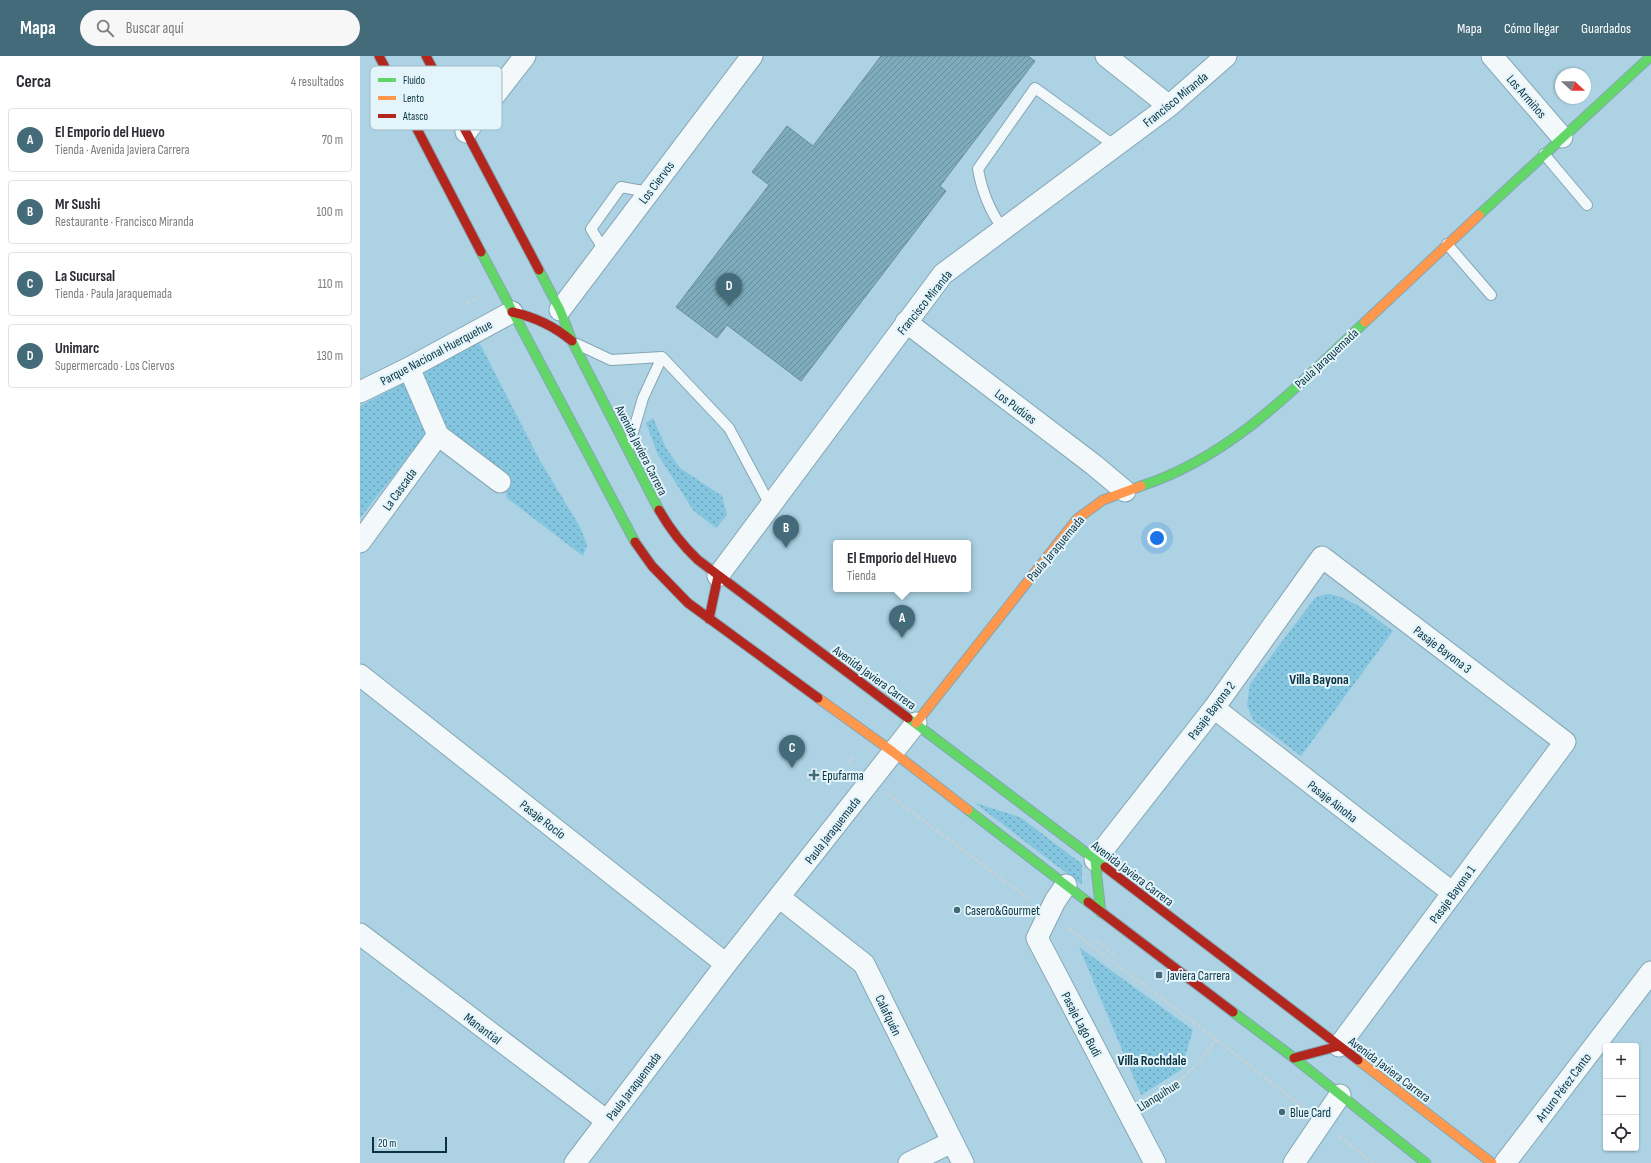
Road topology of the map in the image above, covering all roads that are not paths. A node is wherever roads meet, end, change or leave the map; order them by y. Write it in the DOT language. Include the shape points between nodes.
graph roads {
  1 [pos="379,56"];
  2 [pos="426,56"];
  3 [pos="525,56"];
  4 [pos="752,56"];
  5 [pos="1106,56"];
  6 [pos="1226,56"];
  7 [pos="1492,56"];
  8 [pos="1651,56"];
  9 [pos="384,66"];
  10 [pos="431,66"];
  11 [pos="502,86"];
  12 [pos="1169,106"];
  13 [pos="417,130"];
  14 [pos="466,132"];
  15 [pos="1562,137"];
  16 [pos="1115,146"];
  17 [pos="1544,154"];
  18 [pos="1587,205"];
  19 [pos="1003,229"];
  20 [pos="1447,244"];
  21 [pos="1491,295"];
  22 [pos="560,310"];
  23 [pos="512,312"];
  24 [pos="906,322"];
  25 [pos="572,341"];
  26 [pos="662,357"];
  27 [pos="409,368"];
  28 [pos="360,392"];
  29 [pos="438,435"];
  30 [pos="628,452"];
  31 [pos="500,482"];
  32 [pos="1125,490"];
  33 [pos="770,505"];
  34 [pos="360,542"];
  35 [pos="1322,557"];
  36 [pos="718,576"];
  37 [pos="709,619"];
  38 [pos="360,675"];
  39 [pos="1214,708"];
  40 [pos="916,723"];
  41 [pos="1565,742"];
  42 [pos="892,752"];
  43 [pos="1095,860"];
  44 [pos="1066,885"];
  45 [pos="1452,893"];
  46 [pos="779,897"];
  47 [pos="1101,913"];
  48 [pos="360,934"];
  49 [pos="726,964"];
  50 [pos="1651,972"];
  51 [pos="1339,1046"];
  52 [pos="1294,1058"];
  53 [pos="1340,1095"];
  54 [pos="607,1121"];
  55 [pos="952,1142"];
  56 [pos="575,1163"];
  57 [pos="909,1163"];
  58 [pos="963,1163"];
  59 [pos="1155,1163"];
  60 [pos="1294,1163"];
  61 [pos="1426,1163"];
  62 [pos="1492,1163"];
  63 [pos="1505,1163"];
  1 -- 9 [label="main road"];
  2 -- 10 [label="main road, Avenida Javiera Carrera"];
  3 -- 11 [label="street"];
  4 -- 22 [label="street, Los Ciervos"];
  5 -- 12 [label="street"];
  6 -- 12 [label="street, Francisco Miranda"];
  7 -- 15 [label="street, Los Armiños"];
  8 -- 15 [label="main road, Paula Jaraquemada"];
  12 -- 16 [label="street, Francisco Miranda"];
  13 -- 23 [label="main road"];
  14 -- 22 [label="main road, Avenida Javiera Carrera"];
  15 -- 17 [label="main road, Paula Jaraquemada"];
  16 -- 19 [label="street, Francisco Miranda"];
  16 -- 19 [label="lane" via="1035,88 978,169 987,203"];
  17 -- 18 [label="lane"];
  17 -- 20 [label="main road, Paula Jaraquemada"];
  19 -- 24 [label="street, Francisco Miranda" via="943,274"];
  20 -- 21 [label="lane"];
  20 -- 32 [label="main road, Paula Jaraquemada" via="1266,415 1243,433 1194,464 1167,477"];
  22 -- 25 [label="main road, Avenida Javiera Carrera"];
  23 -- 25 [label="main road" via="542,320"];
  23 -- 27 [label="street, Parque Nacional Huerquehue"];
  23 -- 37 [label="main road" via="637,545 669,585"];
  24 -- 32 [label="street, Los Pudúes"];
  24 -- 33 [label="street, Francisco Miranda"];
  25 -- 26 [label="lane" via="611,360"];
  25 -- 30 [label="main road, Avenida Javiera Carrera"];
  26 -- 30 [label="lane" via="643,398"];
  26 -- 33 [label="lane" via="729,428"];
  27 -- 28 [label="street, Parque Nacional Huerquehue"];
  27 -- 29 [label="street"];
  29 -- 31 [label="street"];
  29 -- 34 [label="street, La Cascada"];
  30 -- 36 [label="main road, Avenida Javiera Carrera" via="670,529 683,546"];
  32 -- 40 [label="main road, Paula Jaraquemada" via="1093,506 1077,519"];
  33 -- 36 [label="street, Francisco Miranda"];
  35 -- 39 [label="street, Pasaje Bayona 2"];
  35 -- 41 [label="street, Pasaje Bayona 3"];
  36 -- 37 [label="main road"];
  36 -- 40 [label="main road, Avenida Javiera Carrera"];
  37 -- 42 [label="main road"];
  38 -- 49 [label="street, Pasaje Rocío"];
  39 -- 43 [label="street, Pasaje Bayona 2"];
  39 -- 45 [label="street, Pasaje Ainoha"];
  40 -- 42 [label="street, Paula Jaraquemada"];
  40 -- 43 [label="main road, Avenida Javiera Carrera"];
  41 -- 45 [label="street, Pasaje Bayona 1"];
  42 -- 44 [label="main road"];
  42 -- 46 [label="street, Paula Jaraquemada"];
  43 -- 47 [label="main road"];
  43 -- 51 [label="main road, Avenida Javiera Carrera"];
  44 -- 47 [label="main road"];
  44 -- 59 [label="street, Pasaje Lago Budi" via="1037,938"];
  45 -- 51 [label="street, Pasaje Bayona 1"];
  46 -- 49 [label="street, Paula Jaraquemada"];
  46 -- 55 [label="street, Calafquén" via="864,964"];
  47 -- 52 [label="main road"];
  48 -- 54 [label="street, Manantial"];
  49 -- 54 [label="street, Paula Jaraquemada"];
  50 -- 63 [label="street, Arturo Pérez Canto"];
  51 -- 52 [label="main road"];
  51 -- 62 [label="main road, Avenida Javiera Carrera"];
  52 -- 53 [label="main road"];
  53 -- 60 [label="street"];
  53 -- 61 [label="main road"];
  54 -- 56 [label="street, Paula Jaraquemada"];
  55 -- 57 [label="street"];
  55 -- 58 [label="street, Calafquén"];
}
